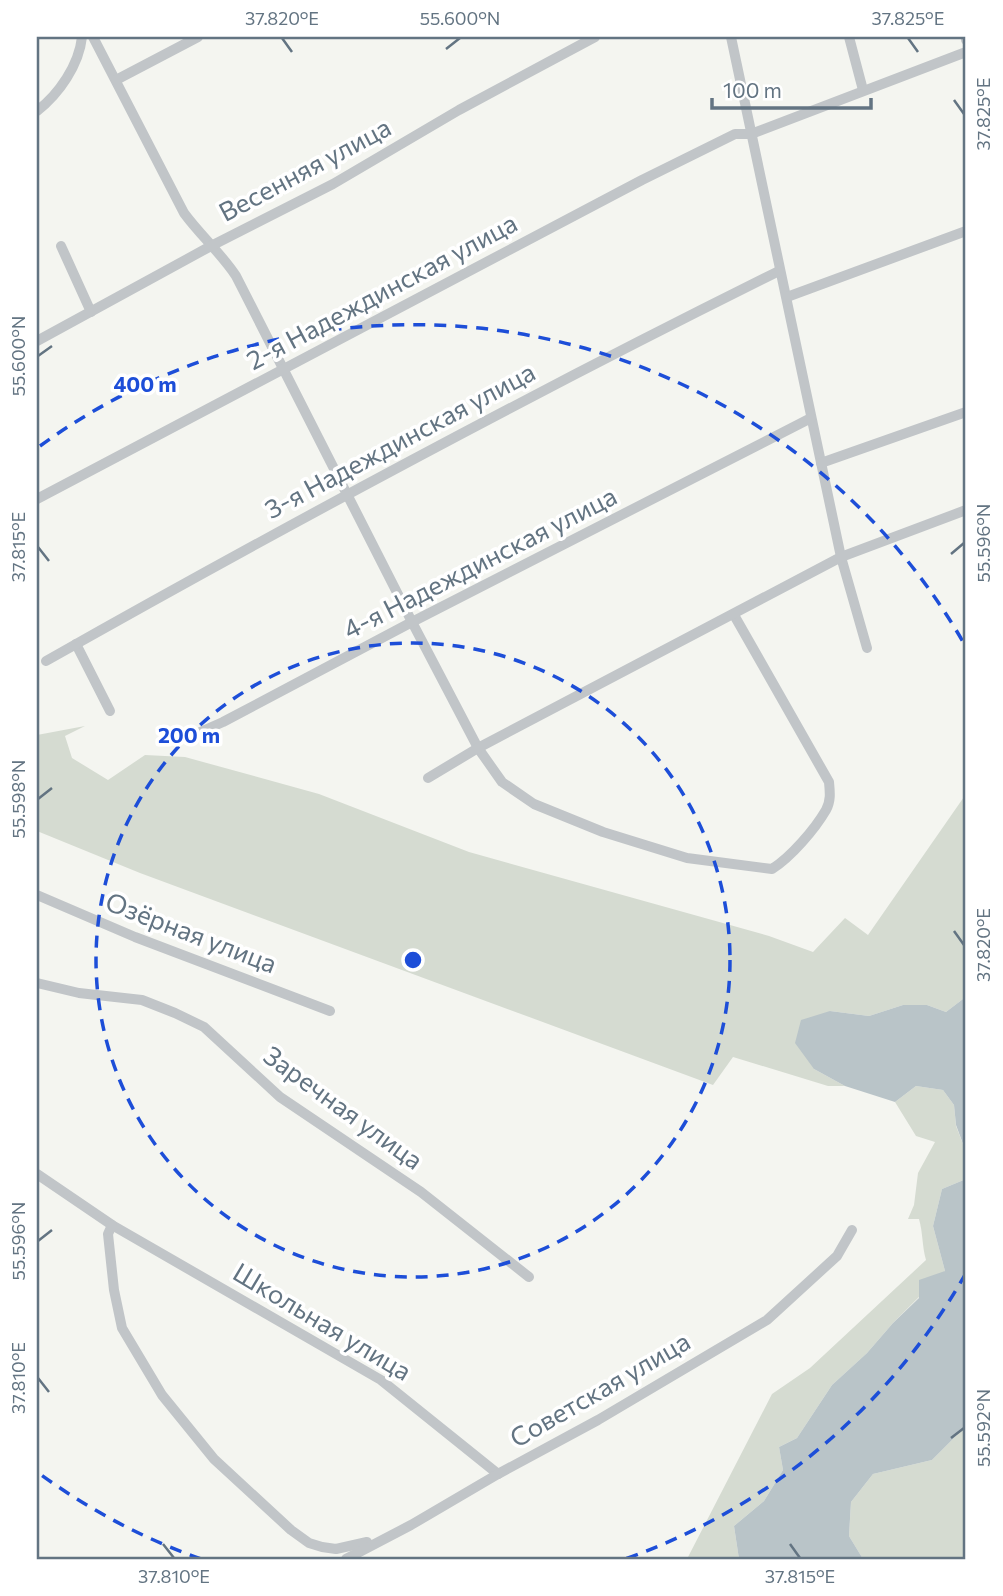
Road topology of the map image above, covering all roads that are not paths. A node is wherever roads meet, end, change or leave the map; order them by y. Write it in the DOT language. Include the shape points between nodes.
graph roads {
  1 [pos="82,37"];
  2 [pos="93,37"];
  3 [pos="198,37"];
  4 [pos="595,37"];
  5 [pos="731,37"];
  6 [pos="849,37"];
  7 [pos="966,52"];
  8 [pos="116,80"];
  9 [pos="863,90"];
  10 [pos="38,110"];
  11 [pos="751,134"];
  12 [pos="966,230"];
  13 [pos="61,246"];
  14 [pos="211,246"];
  15 [pos="779,271"];
  16 [pos="787,297"];
  17 [pos="91,312"];
  18 [pos="37,341"];
  19 [pos="283,370"];
  20 [pos="966,412"];
  21 [pos="811,418"];
  22 [pos="821,463"];
  23 [pos="348,494"];
  24 [pos="37,499"];
  25 [pos="966,510"];
  26 [pos="841,557"];
  27 [pos="734,615"];
  28 [pos="412,622"];
  29 [pos="76,644"];
  30 [pos="867,648"];
  31 [pos="46,661"];
  32 [pos="110,711"];
  33 [pos="169,739"];
  34 [pos="478,748"];
  35 [pos="428,778"];
  36 [pos="37,895"];
  37 [pos="37,983"];
  38 [pos="330,1011"];
  39 [pos="37,1174"];
  40 [pos="112,1225"];
  41 [pos="852,1230"];
  42 [pos="529,1277"];
  43 [pos="498,1474"];
  44 [pos="411,1525"];
  45 [pos="346,1559"];
  1 -- 10 [label="street" via="76,60"];
  2 -- 8 [label="street"];
  3 -- 8 [label="street"];
  4 -- 14 [label="street, Весенняя улица" via="333,184"];
  5 -- 11 [label="street"];
  6 -- 9 [label="street"];
  7 -- 9 [label="street, 2-я Надеждинская улица"];
  8 -- 14 [label="street" via="184,214"];
  9 -- 11 [label="street, 2-я Надеждинская улица"];
  11 -- 15 [label="street"];
  11 -- 19 [label="street, 2-я Надеждинская улица" via="735,134 642,180"];
  12 -- 16 [label="street"];
  13 -- 17 [label="street"];
  14 -- 17 [label="street, Весенняя улица"];
  14 -- 19 [label="street" via="236,275"];
  15 -- 16 [label="street"];
  15 -- 23 [label="street, 3-я Надеждинская улица"];
  16 -- 21 [label="street"];
  17 -- 18 [label="street, Весенняя улица"];
  19 -- 23 [label="street"];
  19 -- 24 [label="street, 2-я Надеждинская улица"];
  20 -- 22 [label="street"];
  21 -- 22 [label="street"];
  21 -- 28 [label="street, 4-я Надеждинская улица"];
  22 -- 26 [label="street"];
  23 -- 28 [label="street"];
  23 -- 29 [label="street, 3-я Надеждинская улица"];
  25 -- 26 [label="street"];
  26 -- 27 [label="street"];
  26 -- 30 [label="street"];
  27 -- 34 [label="street"];
  27 -- 34 [label="street" via="829,782 831,796 826,809 788,859 772,869 669,853 534,804 502,782"];
  28 -- 33 [label="street, 4-я Надеждинская улица" via="223,722 190,737"];
  28 -- 34 [label="street"];
  29 -- 31 [label="street, 3-я Надеждинская улица"];
  29 -- 32 [label="street"];
  34 -- 35 [label="street"];
  36 -- 38 [label="street, Озёрная улица"];
  37 -- 42 [label="street, Заречная улица" via="142,1000 204,1027 280,1097 421,1192"];
  39 -- 40 [label="street, Школьная улица"];
  40 -- 43 [label="street, Школьная улица" via="381,1380"];
  40 -- 44 [label="street" via="109,1245 122,1328 157,1387 214,1459 309,1543 336,1549 356,1546"];
  41 -- 43 [label="street, Советская улица" via="838,1256 766,1320"];
  43 -- 44 [label="street, Советская улица"];
  44 -- 45 [label="street, Советская улица"];
}
